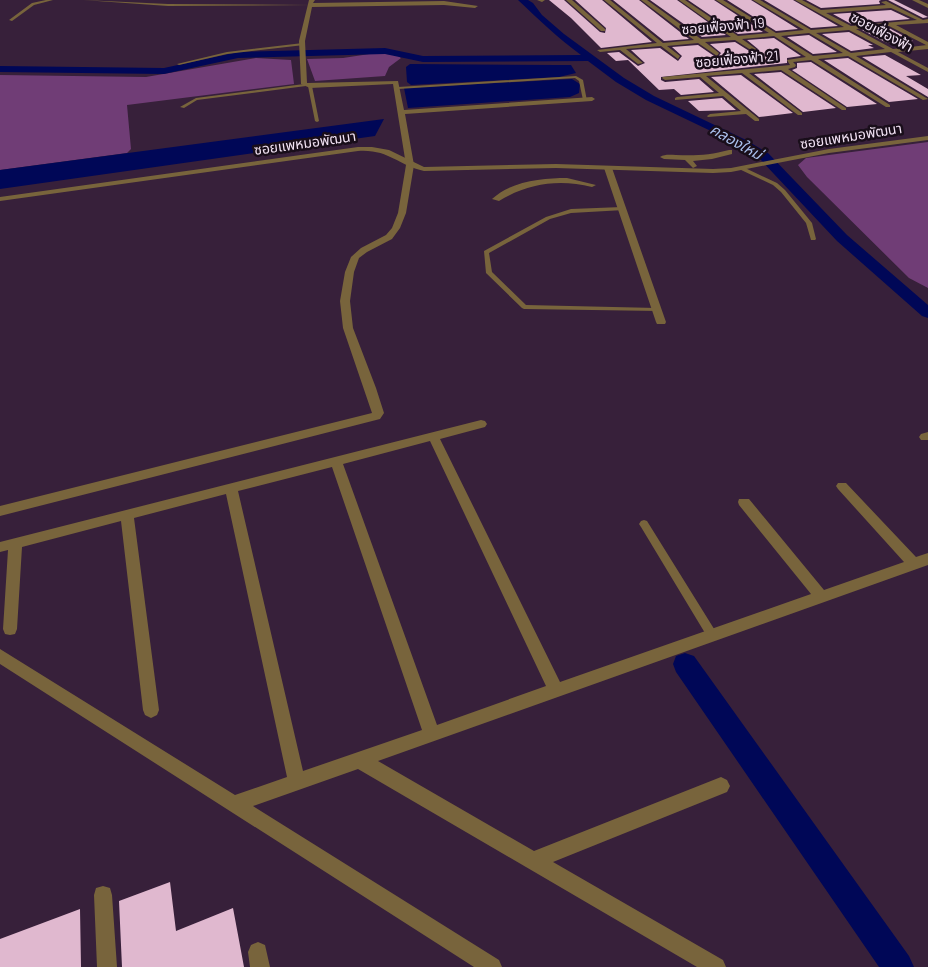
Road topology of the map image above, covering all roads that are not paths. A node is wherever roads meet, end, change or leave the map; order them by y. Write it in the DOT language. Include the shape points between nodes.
graph roads {
  1 [pos="51,0"];
  2 [pos="85,0"];
  3 [pos="569,0"];
  4 [pos="607,0"];
  5 [pos="644,0"];
  6 [pos="682,0"];
  7 [pos="719,0"];
  8 [pos="756,0"];
  9 [pos="798,0"];
  10 [pos="878,0"];
  11 [pos="915,0"];
  12 [pos="311,1"];
  13 [pos="455,2"];
  14 [pos="475,6"];
  15 [pos="891,6"];
  16 [pos="928,6"];
  17 [pos="857,9"];
  18 [pos="820,12"];
  19 [pos="866,14"];
  20 [pos="875,18"];
  21 [pos="11,20"];
  22 [pos="925,21"];
  23 [pos="886,24"];
  24 [pos="848,28"];
  25 [pos="603,30"];
  26 [pos="809,31"];
  27 [pos="774,34"];
  28 [pos="736,38"];
  29 [pos="700,41"];
  30 [pos="303,44"];
  31 [pos="662,44"];
  32 [pos="928,45"];
  33 [pos="621,48"];
  34 [pos="600,50"];
  35 [pos="754,50"];
  36 [pos="892,51"];
  37 [pos="717,54"];
  38 [pos="850,55"];
  39 [pos="678,57"];
  40 [pos="812,58"];
  41 [pos="640,63"];
  42 [pos="179,64"];
  43 [pos="782,68"];
  44 [pos="928,70"];
  45 [pos="744,72"];
  46 [pos="702,76"];
  47 [pos="665,78"];
  48 [pos="307,85"];
  49 [pos="398,88"];
  50 [pos="724,94"];
  51 [pos="589,99"];
  52 [pos="677,99"];
  53 [pos="925,99"];
  54 [pos="888,106"];
  55 [pos="182,107"];
  56 [pos="844,109"];
  57 [pos="402,112"];
  58 [pos="747,112"];
  59 [pos="800,114"];
  60 [pos="710,116"];
  61 [pos="757,120"];
  62 [pos="317,121"];
  63 [pos="928,138"];
  64 [pos="729,152"];
  65 [pos="664,157"];
  66 [pos="689,159"];
  67 [pos="410,165"];
  68 [pos="585,167"];
  69 [pos="608,168"];
  70 [pos="740,168"];
  71 [pos="695,171"];
  72 [pos="582,182"];
  73 [pos="592,185"];
  74 [pos="0,199"];
  75 [pos="496,199"];
  76 [pos="622,208"];
  77 [pos="813,239"];
  78 [pos="657,310"];
  79 [pos="661,322"];
  80 [pos="481,424"];
  81 [pos="433,436"];
  82 [pos="336,461"];
  83 [pos="842,486"];
  84 [pos="231,488"];
  85 [pos="744,502"];
  86 [pos="0,511"];
  87 [pos="127,514"];
  88 [pos="644,524"];
  89 [pos="15,543"];
  90 [pos="0,547"];
  91 [pos="921,562"];
  92 [pos="822,596"];
  93 [pos="10,629"];
  94 [pos="712,635"];
  95 [pos="0,656"];
  96 [pos="556,690"];
  97 [pos="151,710"];
  98 [pos="432,734"];
  99 [pos="358,760"];
  100 [pos="297,782"];
  101 [pos="721,786"];
  102 [pos="234,804"];
  103 [pos="534,862"];
  104 [pos="104,895"];
  105 [pos="107,967"];
  106 [pos="492,967"];
  107 [pos="716,967"];
  1 -- 21 [label="lane" via="33,4"];
  2 -- 12 [label="lane" via="168,5"];
  3 -- 25 [label="street"];
  4 -- 31 [label="street"];
  5 -- 29 [label="street"];
  6 -- 28 [label="street"];
  7 -- 27 [label="street"];
  8 -- 26 [label="street"];
  9 -- 18 [label="street, ซอยเฟื่องฟ้า"];
  10 -- 15 [label="street"];
  11 -- 16 [label="street"];
  12 -- 13 [label="street"];
  12 -- 30 [label="street" via="303,26"];
  13 -- 14 [label="street"];
  15 -- 17 [label="street"];
  15 -- 22 [label="street"];
  17 -- 18 [label="street"];
  17 -- 19 [label="street"];
  18 -- 24 [label="street, ซอยเฟื่องฟ้า"];
  20 -- 23 [label="street"];
  22 -- 23 [label="street, ซอยเฟื่องฟ้า 19"];
  23 -- 24 [label="street, ซอยเฟื่องฟ้า 19"];
  23 -- 32 [label="street"];
  24 -- 26 [label="street, ซอยเฟื่องฟ้า 19"];
  24 -- 36 [label="street, ซอยเฟื่องฟ้า"];
  26 -- 27 [label="street, ซอยเฟื่องฟ้า 19"];
  26 -- 38 [label="street"];
  27 -- 28 [label="street, ซอยเฟื่องฟ้า 19"];
  27 -- 40 [label="street"];
  28 -- 29 [label="street, ซอยเฟื่องฟ้า 19"];
  28 -- 35 [label="street"];
  29 -- 31 [label="street, ซอยเฟื่องฟ้า 19"];
  29 -- 37 [label="street"];
  30 -- 42 [label="lane" via="227,52"];
  30 -- 48 [label="street"];
  31 -- 33 [label="street, ซอยเฟื่องฟ้า 19"];
  31 -- 39 [label="street"];
  32 -- 36 [label="street, ซอยเฟื่องฟ้า 21"];
  33 -- 34 [label="street, ซอยเฟื่องฟ้า 19"];
  33 -- 41 [label="street"];
  36 -- 38 [label="street, ซอยเฟื่องฟ้า 21"];
  36 -- 44 [label="street, ซอยเฟื่องฟ้า"];
  38 -- 40 [label="street, ซอยเฟื่องฟ้า 21"];
  38 -- 53 [label="street"];
  40 -- 43 [label="street, ซอยเฟื่องฟ้า 21" via="790,61 792,66"];
  40 -- 54 [label="street"];
  43 -- 45 [label="street, ซอยเฟื่องฟ้า 21"];
  43 -- 56 [label="street"];
  45 -- 46 [label="street, ซอยเฟื่องฟ้า 21"];
  45 -- 59 [label="street"];
  46 -- 47 [label="street, ซอยเฟื่องฟ้า 21"];
  46 -- 50 [label="street"];
  48 -- 49 [label="street" via="392,81 397,82"];
  48 -- 55 [label="lane" via="196,99"];
  48 -- 62 [label="lane"];
  49 -- 51 [label="lane" via="576,77 581,80"];
  49 -- 57 [label="street"];
  50 -- 52 [label="street"];
  50 -- 58 [label="street"];
  51 -- 57 [label="street"];
  57 -- 67 [label="street"];
  58 -- 60 [label="street"];
  58 -- 61 [label="street"];
  63 -- 70 [label="street, ซอยแพหมอพัฒนา"];
  64 -- 66 [label="street"];
  65 -- 66 [label="street"];
  66 -- 71 [label="street"];
  67 -- 68 [label="street, ซอยแพหมอพัฒนา" via="424,168"];
  67 -- 74 [label="street, ซอยแพหมอพัฒนา" via="384,150 370,148"];
  67 -- 86 [label="street" via="397,228 384,241 354,258 345,296 345,314 352,343 367,376 376,404 376,416"];
  68 -- 69 [label="street, ซอยแพหมอพัฒนา"];
  68 -- 72 [label="street"];
  69 -- 71 [label="street, ซอยแพหมอพัฒนา"];
  69 -- 76 [label="street"];
  70 -- 71 [label="street, ซอยแพหมอพัฒนา"];
  70 -- 77 [label="lane" via="776,184 809,223"];
  72 -- 73 [label="street"];
  72 -- 75 [label="street" via="525,184"];
  76 -- 78 [label="street"];
  76 -- 78 [label="lane" via="572,211 548,218 486,252 489,273 524,307"];
  78 -- 79 [label="street"];
  80 -- 81 [label="street"];
  81 -- 82 [label="street"];
  81 -- 96 [label="street"];
  82 -- 84 [label="street"];
  82 -- 98 [label="street"];
  83 -- 91 [label="street"];
  84 -- 87 [label="street"];
  84 -- 100 [label="street"];
  85 -- 92 [label="street"];
  87 -- 89 [label="street"];
  87 -- 97 [label="street"];
  88 -- 94 [label="lane"];
  89 -- 90 [label="street"];
  89 -- 93 [label="street"];
  91 -- 92 [label="street"];
  92 -- 94 [label="street"];
  94 -- 96 [label="street"];
  95 -- 102 [label="street"];
  96 -- 98 [label="street"];
  98 -- 99 [label="street"];
  99 -- 100 [label="street"];
  99 -- 103 [label="street"];
  100 -- 102 [label="street"];
  101 -- 103 [label="street"];
  102 -- 106 [label="street"];
  103 -- 107 [label="street"];
  104 -- 105 [label="street"];
}
